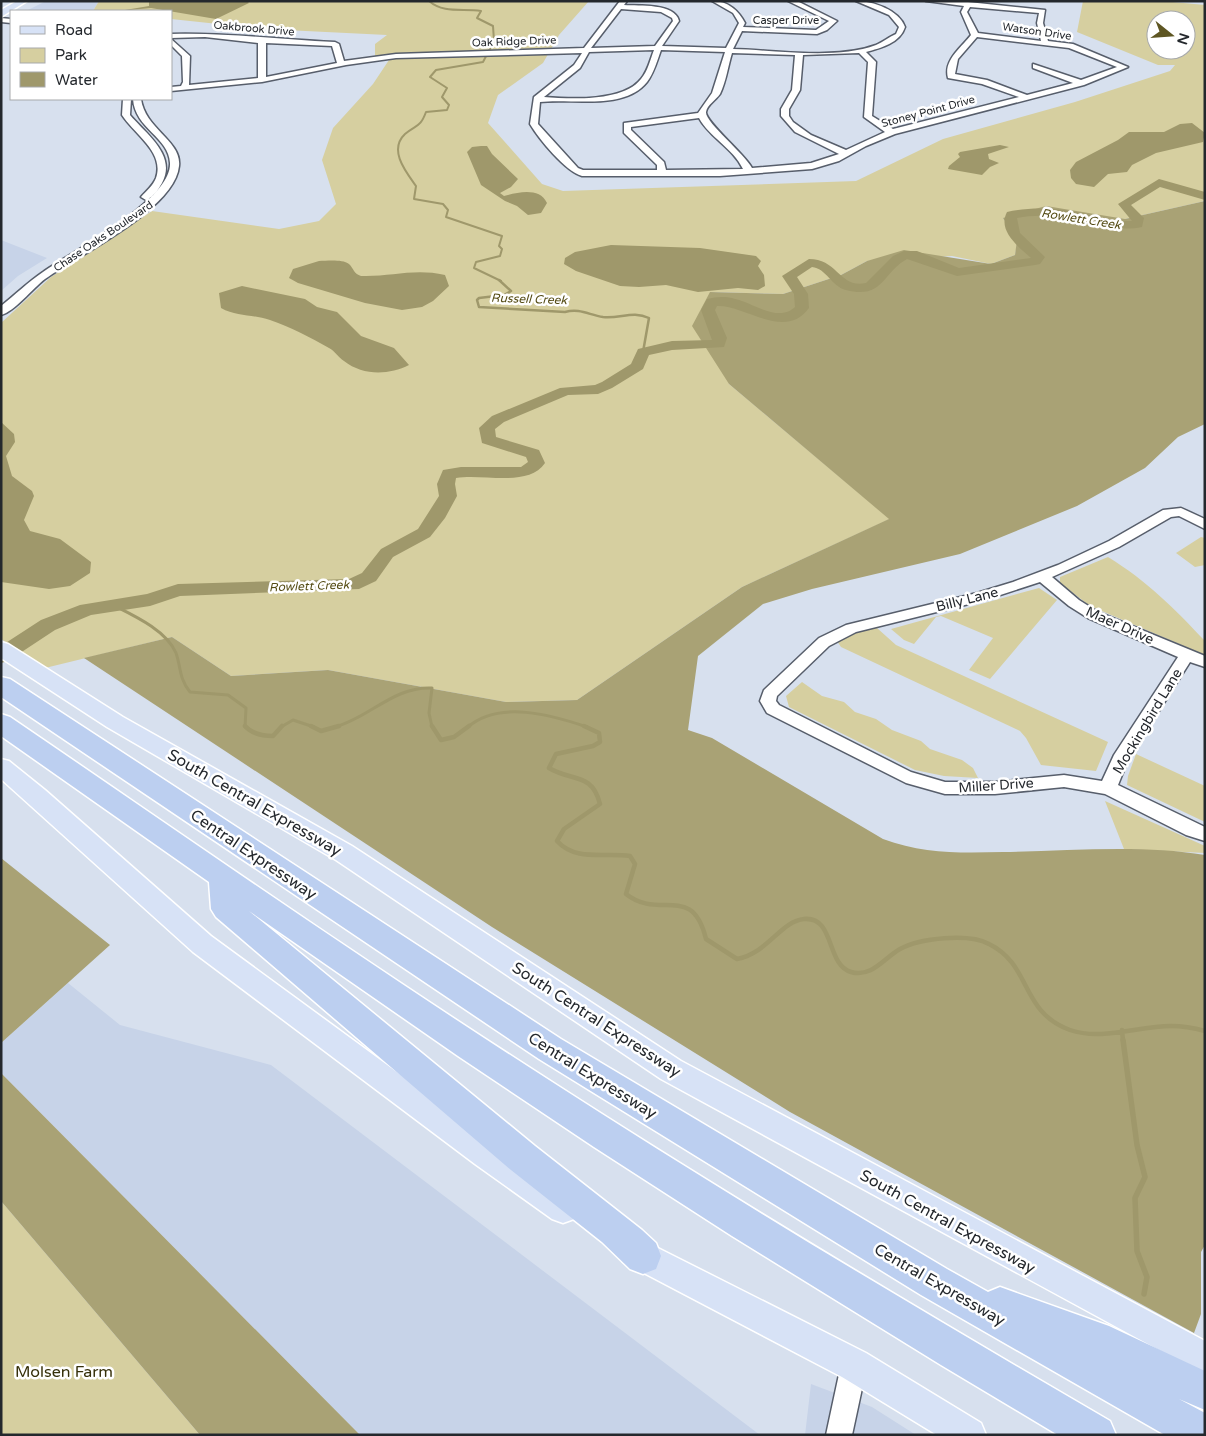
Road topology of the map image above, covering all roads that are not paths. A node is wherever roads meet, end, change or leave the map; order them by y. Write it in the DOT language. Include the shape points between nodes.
graph roads {
  1 [pos="23,1"];
  2 [pos="34,1"];
  3 [pos="714,1"];
  4 [pos="791,1"];
  5 [pos="859,1"];
  6 [pos="929,1"];
  7 [pos="622,4"];
  8 [pos="968,4"];
  9 [pos="17,10"];
  10 [pos="1,14"];
  11 [pos="739,29"];
  12 [pos="975,35"];
  13 [pos="172,36"];
  14 [pos="262,41"];
  15 [pos="172,42"];
  16 [pos="1045,42"];
  17 [pos="659,48"];
  18 [pos="588,49"];
  19 [pos="728,50"];
  20 [pos="861,51"];
  21 [pos="799,53"];
  22 [pos="341,64"];
  23 [pos="1036,66"];
  24 [pos="1124,67"];
  25 [pos="262,80"];
  26 [pos="1081,83"];
  27 [pos="172,88"];
  28 [pos="184,88"];
  29 [pos="1024,96"];
  30 [pos="538,99"];
  31 [pos="127,100"];
  32 [pos="137,100"];
  33 [pos="951,106"];
  34 [pos="962,113"];
  35 [pos="702,115"];
  36 [pos="892,132"];
  37 [pos="846,154"];
  38 [pos="748,171"];
  39 [pos="162,172"];
  40 [pos="175,172"];
  41 [pos="662,173"];
  42 [pos="153,191"];
  43 [pos="165,191"];
  44 [pos="75,246"];
  45 [pos="86,248"];
  46 [pos="1,303"];
  47 [pos="1,312"];
  48 [pos="1205,525"];
  49 [pos="1042,576"];
  50 [pos="3,650"];
  51 [pos="1187,655"];
  52 [pos="1205,662"];
  53 [pos="1,685"];
  54 [pos="768,701"];
  55 [pos="1,723"];
  56 [pos="1,768"];
  57 [pos="1108,788"];
  58 [pos="1205,834"];
  59 [pos="222,876"];
  60 [pos="642,1256"];
  61 [pos="934,1282"];
  62 [pos="1205,1359"];
  63 [pos="854,1365"];
  64 [pos="1205,1391"];
  65 [pos="839,1435"];
  66 [pos="970,1435"];
  67 [pos="1096,1435"];
  68 [pos="1204,1435"];
  1 -- 10 [label="main road"];
  2 -- 9 [label="main road"];
  3 -- 11 [label="street" via="739,15 742,23"];
  4 -- 11 [label="street, Casper Drive" via="834,21 821,31 811,32"];
  5 -- 20 [label="street, Oak Ridge Drive" via="890,14 902,27 894,39"];
  6 -- 8 [label="street"];
  7 -- 17 [label="street" via="663,10 674,15 676,21"];
  7 -- 18 [label="street"];
  8 -- 12 [label="street" via="964,12"];
  8 -- 16 [label="street" via="1043,10 1040,23"];
  11 -- 19 [label="street"];
  12 -- 16 [label="street, Watson Drive"];
  12 -- 29 [label="street" via="952,62 951,76 984,82"];
  13 -- 14 [label="street, Oakbrook Drive" via="205,35"];
  14 -- 22 [label="street, Oakbrook Drive" via="335,44"];
  14 -- 25 [label="street"];
  15 -- 28 [label="street" via="186,56 187,82"];
  16 -- 24 [label="street, Watson Drive" via="1078,48"];
  17 -- 18 [label="street, Oak Ridge Drive"];
  17 -- 19 [label="street, Oak Ridge Drive"];
  17 -- 30 [label="street" via="644,82 629,92 582,100"];
  18 -- 22 [label="street, Oak Ridge Drive" via="382,58"];
  18 -- 30 [label="street" via="577,66"];
  19 -- 21 [label="street, Oak Ridge Drive"];
  19 -- 35 [label="street" via="719,86"];
  20 -- 21 [label="street, Oak Ridge Drive"];
  20 -- 36 [label="street" via="872,62 868,117"];
  21 -- 37 [label="street" via="796,90 785,109 785,116 788,122 816,143"];
  22 -- 25 [label="street, Oak Ridge Drive"];
  23 -- 26 [label="street"];
  24 -- 26 [label="street, Stoney Point Drive"];
  25 -- 28 [label="street, Oak Ridge Drive"];
  26 -- 29 [label="street, Stoney Point Drive"];
  27 -- 28 [label="street, Oak Ridge Drive"];
  29 -- 34 [label="street, Stoney Point Drive"];
  30 -- 41 [label="street, Stoney Point Drive" via="534,117 539,132 574,170"];
  31 -- 39 [label="street" via="128,118 159,154"];
  32 -- 40 [label="street" via="138,113 170,147 175,158"];
  33 -- 34 [label="street"];
  34 -- 36 [label="street, Stoney Point Drive"];
  35 -- 38 [label="street" via="707,125 745,163"];
  35 -- 41 [label="street" via="627,125 627,131 661,164"];
  36 -- 37 [label="street, Stoney Point Drive"];
  37 -- 38 [label="street, Stoney Point Drive" via="812,166"];
  38 -- 41 [label="street, Stoney Point Drive"];
  39 -- 40 [label="street"];
  39 -- 42 [label="street, Chase Oaks Boulevard"];
  40 -- 43 [label="street, Chase Oaks Boulevard"];
  42 -- 43 [label="street"];
  42 -- 44 [label="street, Chase Oaks Boulevard"];
  43 -- 45 [label="street, Chase Oaks Boulevard" via="146,208"];
  44 -- 45 [label="street"];
  44 -- 46 [label="street, Chase Oaks Boulevard" via="30,275"];
  45 -- 47 [label="street, Chase Oaks Boulevard" via="45,275"];
  48 -- 49 [label="street, Billy Lane" via="1181,512 1168,513 1114,544"];
  49 -- 51 [label="street, Maer Drive" via="1093,615"];
  49 -- 54 [label="street, Billy Lane" via="980,597 840,633 824,642 770,694"];
  50 -- 62 [label="main road, South Central Expressway" via="115,722 344,853 671,1070"];
  51 -- 52 [label="street, Maer Drive"];
  51 -- 57 [label="street, Mockingbird Lane" via="1120,759"];
  53 -- 61 [label="highway, Central Expressway" via="550,1049"];
  54 -- 57 [label="street, Miller Drive" via="773,709 906,777 945,788 995,788 1064,781"];
  55 -- 59 [label="highway"];
  56 -- 60 [label="main road" via="202,944 529,1186"];
  57 -- 58 [label="street, Miller Drive"];
  59 -- 60 [label="highway" via="226,909 543,1176 622,1235"];
  59 -- 67 [label="highway" via="434,1022 635,1153 834,1279"];
  60 -- 63 [label="main road"];
  61 -- 64 [label="highway" via="1109,1345"];
  61 -- 68 [label="highway, Central Expressway"];
  63 -- 65 [label="street"];
  63 -- 66 [label="main road"];
}
